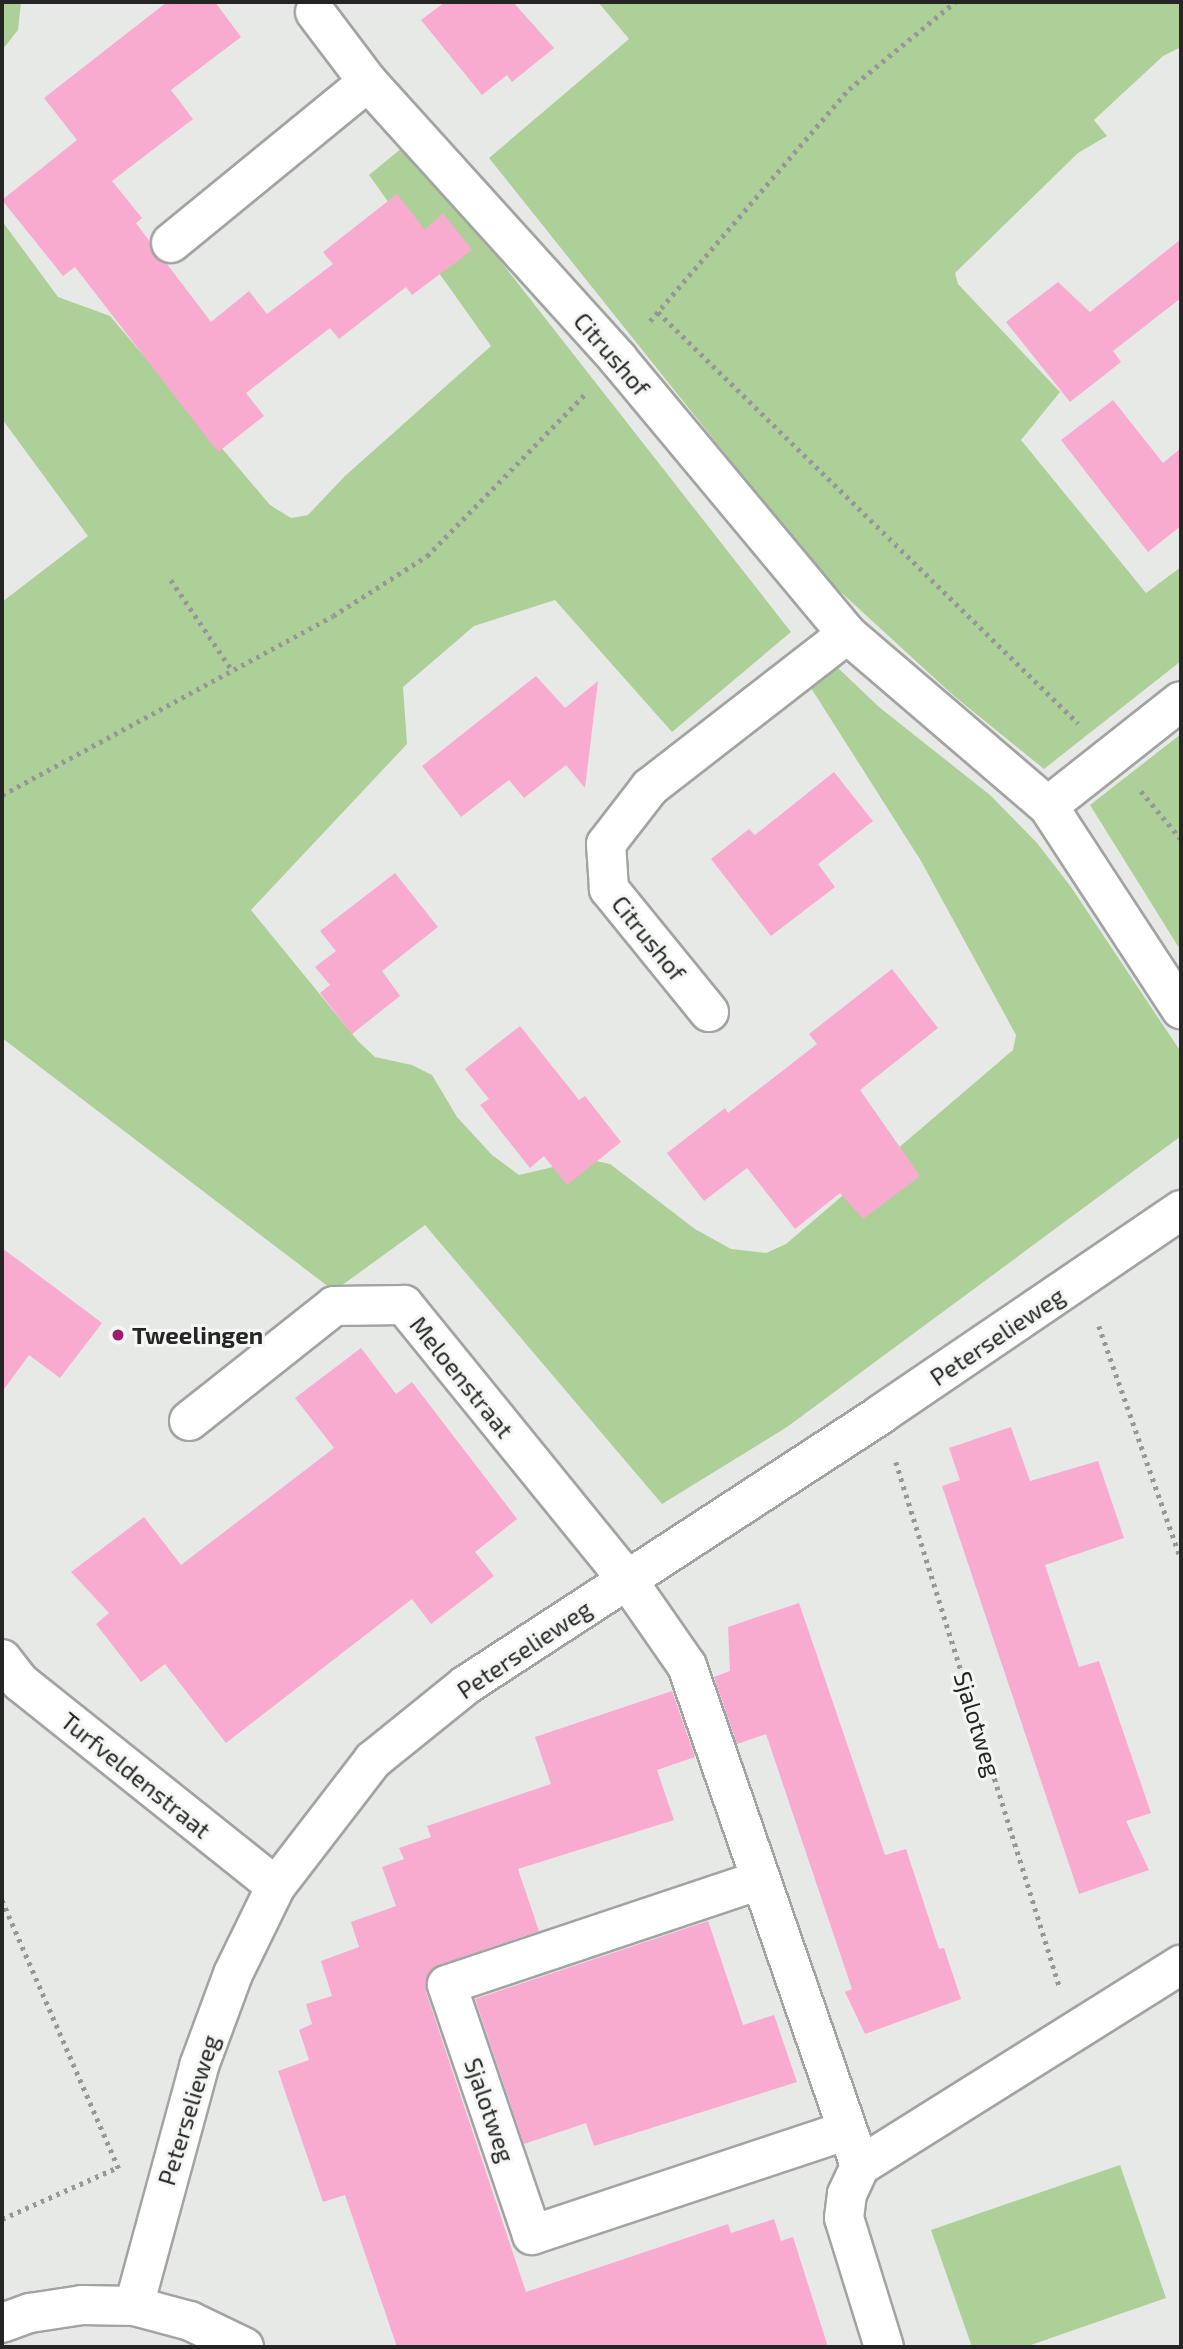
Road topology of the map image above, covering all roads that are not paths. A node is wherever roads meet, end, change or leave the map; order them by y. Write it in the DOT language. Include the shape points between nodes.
graph roads {
  1 [pos="315,12"];
  2 [pos="368,82"];
  3 [pos="171,243"];
  4 [pos="847,634"];
  5 [pos="1181,701"];
  6 [pos="1048,806"];
  7 [pos="1181,1009"];
  8 [pos="709,1012"];
  9 [pos="1181,1210"];
  10 [pos="189,1420"];
  11 [pos="628,1581"];
  12 [pos="8,1677"];
  13 [pos="760,1880"];
  14 [pos="276,1886"];
  15 [pos="1181,1968"];
  16 [pos="846,2130"];
  17 [pos="860,2166"];
  18 [pos="134,2306"];
  19 [pos="2,2323"];
  20 [pos="244,2347"];
  21 [pos="884,2347"];
  1 -- 2 [label="street, Citrushof"];
  2 -- 3 [label="street"];
  2 -- 4 [label="street, Citrushof" via="618,359"];
  4 -- 6 [label="street, Citrushof"];
  4 -- 8 [label="street, Citrushof" via="650,787 606,844 609,889"];
  5 -- 6 [label="street"];
  6 -- 7 [label="street, Citrushof"];
  9 -- 11 [label="street, Peterselieweg"];
  10 -- 11 [label="street, Meloenstraat" via="334,1306 404,1305"];
  11 -- 13 [label="street" via="687,1666"];
  11 -- 14 [label="street, Peterselieweg" via="466,1685 373,1760"];
  12 -- 14 [label="street, Turfveldenstraat"];
  13 -- 16 [label="street"];
  13 -- 16 [label="street, Sjalotweg" via="447,1985 532,2235"];
  14 -- 18 [label="street, Peterselieweg" via="233,1974 199,2066"];
  15 -- 17 [label="street"];
  16 -- 17 [label="street"];
  17 -- 21 [label="street" via="847,2194 844,2218"];
  18 -- 19 [label="street" via="82,2305 30,2313"];
  18 -- 20 [label="street" via="190,2321"];
}
